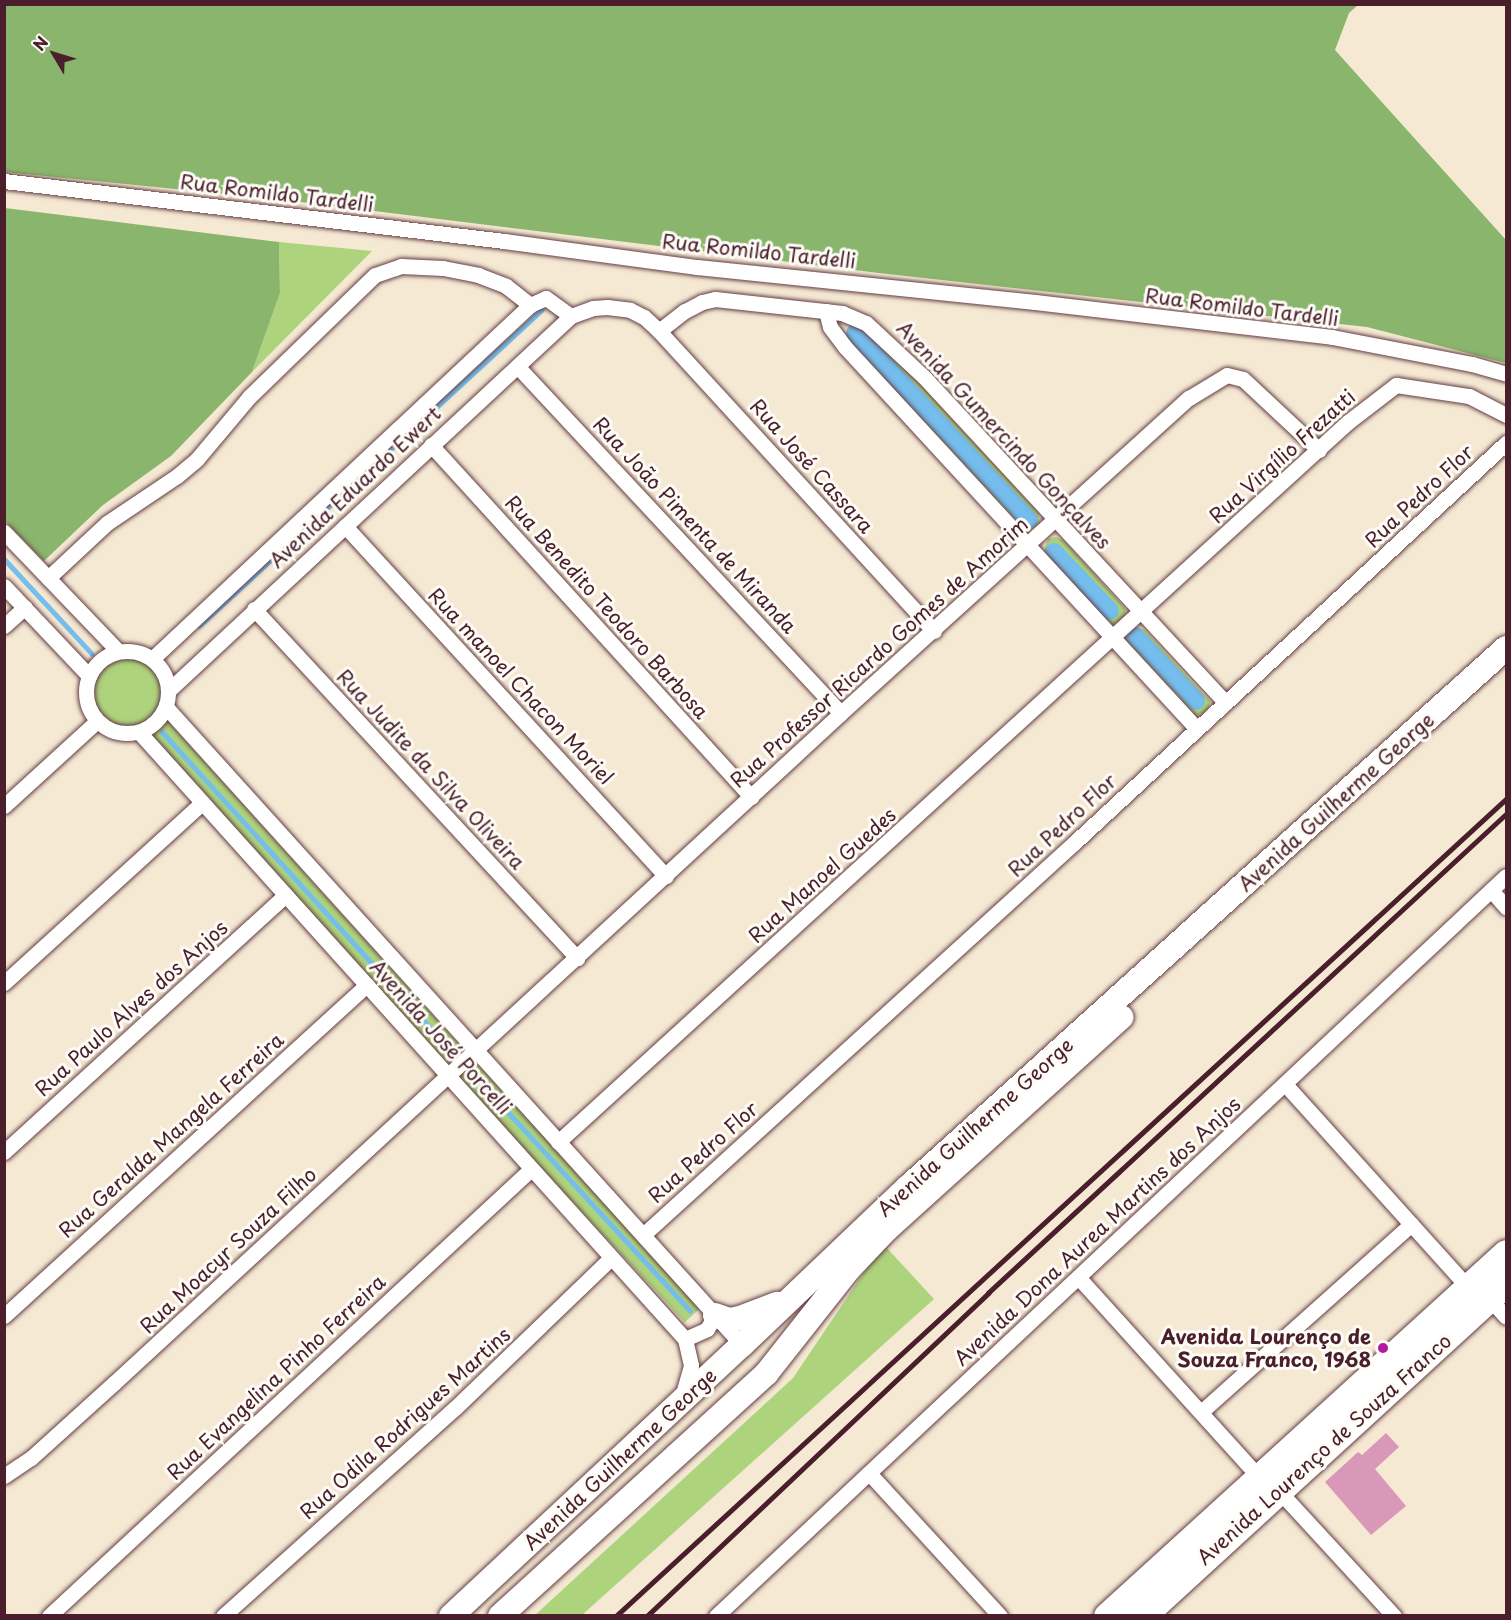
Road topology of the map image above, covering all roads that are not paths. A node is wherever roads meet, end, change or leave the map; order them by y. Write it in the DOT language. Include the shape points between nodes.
graph roads {
  1 [pos="4,181"];
  2 [pos="531,305"];
  3 [pos="825,311"];
  4 [pos="571,316"];
  5 [pos="659,331"];
  6 [pos="518,367"];
  7 [pos="1506,374"];
  8 [pos="1506,415"];
  9 [pos="1506,443"];
  10 [pos="431,445"];
  11 [pos="1319,450"];
  12 [pos="1056,519"];
  13 [pos="345,526"];
  14 [pos="4,532"];
  15 [pos="1027,545"];
  16 [pos="48,578"];
  17 [pos="4,586"];
  18 [pos="25,607"];
  19 [pos="254,609"];
  20 [pos="1140,613"];
  21 [pos="4,626"];
  22 [pos="934,631"];
  23 [pos="1113,638"];
  24 [pos="1506,648"];
  25 [pos="118,651"];
  26 [pos="152,659"];
  27 [pos="1506,666"];
  28 [pos="89,676"];
  29 [pos="169,690"];
  30 [pos="1226,703"];
  31 [pos="166,707"];
  32 [pos="841,713"];
  33 [pos="97,721"];
  34 [pos="1197,729"];
  35 [pos="139,732"];
  36 [pos="751,797"];
  37 [pos="202,803"];
  38 [pos="4,806"];
  39 [pos="666,876"];
  40 [pos="1506,876"];
  41 [pos="1491,890"];
  42 [pos="285,895"];
  43 [pos="1506,907"];
  44 [pos="577,958"];
  45 [pos="4,983"];
  46 [pos="366,985"];
  47 [pos="477,1051"];
  48 [pos="449,1077"];
  49 [pos="1285,1084"];
  50 [pos="558,1142"];
  51 [pos="4,1152"];
  52 [pos="531,1169"];
  53 [pos="1411,1224"];
  54 [pos="643,1235"];
  55 [pos="1506,1253"];
  56 [pos="611,1257"];
  57 [pos="1079,1278"];
  58 [pos="792,1296"];
  59 [pos="1493,1297"];
  60 [pos="715,1315"];
  61 [pos="4,1316"];
  62 [pos="686,1339"];
  63 [pos="742,1345"];
  64 [pos="680,1402"];
  65 [pos="1201,1412"];
  66 [pos="706,1428"];
  67 [pos="869,1473"];
  68 [pos="4,1476"];
  69 [pos="1269,1485"];
  70 [pos="49,1616"];
  71 [pos="223,1616"];
  72 [pos="451,1616"];
  73 [pos="500,1616"];
  74 [pos="716,1616"];
  75 [pos="1000,1616"];
  76 [pos="1107,1616"];
  77 [pos="1142,1616"];
  78 [pos="1394,1616"];
  1 -- 7 [label="street, Rua Romildo Tardelli" via="697,267 1297,333 1431,355"];
  2 -- 4 [label="street" via="546,298"];
  2 -- 16 [label="street" via="506,286 478,274 401,266 375,275 249,397 197,459 107,523"];
  2 -- 26 [label="street, Avenida Eduardo Ewert"];
  3 -- 5 [label="street, Avenida Gumercindo Gonçalves" via="715,299 685,311"];
  3 -- 12 [label="street, Avenida Gumercindo Gonçalves" via="854,317 876,329"];
  3 -- 15 [label="street" via="830,327 845,347"];
  4 -- 5 [label="street, Rua José Cassara" via="593,308 630,310"];
  4 -- 6 [label="street, Avenida Eduardo Ewert"];
  5 -- 22 [label="street, Rua José Cassara"];
  6 -- 10 [label="street, Avenida Eduardo Ewert"];
  6 -- 32 [label="street, Rua João Pimenta de Miranda"];
  8 -- 11 [label="street, Rua Virgílio Frezatti" via="1469,396 1396,385"];
  9 -- 30 [label="street, Rua Pedro Flor"];
  10 -- 13 [label="street, Avenida Eduardo Ewert"];
  10 -- 36 [label="street, Rua Benedito Teodoro Barbosa"];
  11 -- 12 [label="street, Rua Professor Ricardo Gomes de Amorim" via="1258,390 1243,379 1227,375 1189,398"];
  11 -- 20 [label="street, Rua Virgílio Frezatti"];
  12 -- 15 [label="street, Rua Professor Ricardo Gomes de Amorim"];
  12 -- 20 [label="street, Avenida Gumercindo Gonçalves"];
  13 -- 19 [label="street, Avenida Eduardo Ewert"];
  13 -- 39 [label="street, Rua manoel Chacon Moriel"];
  14 -- 16 [label="street"];
  15 -- 22 [label="street, Rua Professor Ricardo Gomes de Amorim"];
  15 -- 23 [label="street"];
  16 -- 25 [label="street"];
  17 -- 18 [label="street"];
  18 -- 21 [label="street"];
  18 -- 28 [label="street"];
  19 -- 29 [label="street, Avenida Eduardo Ewert"];
  19 -- 44 [label="street, Rua Judite da Silva Oliveira"];
  20 -- 23 [label="street, Rua Virgílio Frezatti"];
  20 -- 30 [label="street, Avenida Gumercindo Gonçalves"];
  22 -- 32 [label="street, Rua Professor Ricardo Gomes de Amorim"];
  23 -- 34 [label="street"];
  23 -- 50 [label="street, Rua Manoel Guedes"];
  24 -- 58 [label="main road, Avenida Guilherme George"];
  25 -- 26 [label="street" via="130,650"];
  25 -- 28 [label="street" via="100,661"];
  26 -- 29 [label="street" via="161,667"];
  27 -- 66 [label="main road, Avenida Guilherme George" via="887,1229 849,1269 766,1374"];
  28 -- 33 [label="street" via="86,693"];
  29 -- 31 [label="street"];
  30 -- 34 [label="street, Rua Pedro Flor"];
  31 -- 35 [label="street" via="152,726"];
  31 -- 47 [label="street, Avenida José Porcelli"];
  32 -- 36 [label="street, Rua Professor Ricardo Gomes de Amorim"];
  33 -- 35 [label="street" via="114,732"];
  33 -- 38 [label="street"];
  34 -- 54 [label="street, Rua Pedro Flor"];
  35 -- 37 [label="street, Avenida José Porcelli"];
  36 -- 39 [label="street, Rua Professor Ricardo Gomes de Amorim"];
  37 -- 42 [label="street, Avenida José Porcelli"];
  37 -- 45 [label="street"];
  39 -- 44 [label="street, Rua Professor Ricardo Gomes de Amorim"];
  40 -- 41 [label="street, Avenida Dona Aurea Martins dos Anjos"];
  41 -- 43 [label="street"];
  41 -- 49 [label="street, Avenida Dona Aurea Martins dos Anjos"];
  42 -- 46 [label="street, Avenida José Porcelli"];
  42 -- 51 [label="street, Rua Paulo Alves dos Anjos"];
  44 -- 47 [label="street, Rua Professor Ricardo Gomes de Amorim"];
  46 -- 48 [label="street, Avenida José Porcelli"];
  46 -- 61 [label="street, Rua Geralda Mangela Ferreira"];
  47 -- 48 [label="street, Rua Moacyr Souza Filho"];
  47 -- 50 [label="street, Avenida José Porcelli"];
  48 -- 52 [label="street, Avenida José Porcelli"];
  48 -- 68 [label="street, Rua Moacyr Souza Filho" via="31,1458"];
  49 -- 53 [label="street"];
  49 -- 57 [label="street, Avenida Dona Aurea Martins dos Anjos"];
  50 -- 54 [label="street, Avenida José Porcelli"];
  52 -- 56 [label="street, Avenida José Porcelli"];
  52 -- 70 [label="street, Rua Evangelina Pinho Ferreira"];
  53 -- 59 [label="street"];
  53 -- 65 [label="street"];
  54 -- 60 [label="street, Avenida José Porcelli"];
  55 -- 59 [label="highway, Avenida Lourenço de Souza Franco"];
  56 -- 62 [label="street, Avenida José Porcelli"];
  56 -- 71 [label="street, Rua Odila Rodrigues Martins" via="455,1408"];
  57 -- 65 [label="street"];
  57 -- 67 [label="street, Avenida Dona Aurea Martins dos Anjos"];
  58 -- 60 [label="main road" via="770,1309 740,1318 729,1320"];
  58 -- 63 [label="main road, Avenida Guilherme George"];
  59 -- 69 [label="highway, Avenida Lourenço de Souza Franco"];
  60 -- 62 [label="street" via="707,1329"];
  60 -- 63 [label="street, Avenida José Porcelli"];
  62 -- 64 [label="street" via="691,1365"];
  63 -- 64 [label="main road, Avenida Guilherme George"];
  63 -- 66 [label="main road" via="757,1360 755,1371"];
  64 -- 72 [label="main road, Avenida Guilherme George"];
  65 -- 69 [label="street"];
  66 -- 73 [label="main road, Avenida Guilherme George"];
  67 -- 74 [label="street, Avenida Dona Aurea Martins dos Anjos"];
  67 -- 75 [label="street"];
  69 -- 76 [label="highway, Avenida Lourenço de Souza Franco"];
  69 -- 77 [label="highway, Avenida Lourenço de Souza Franco"];
  69 -- 78 [label="street"];
}
